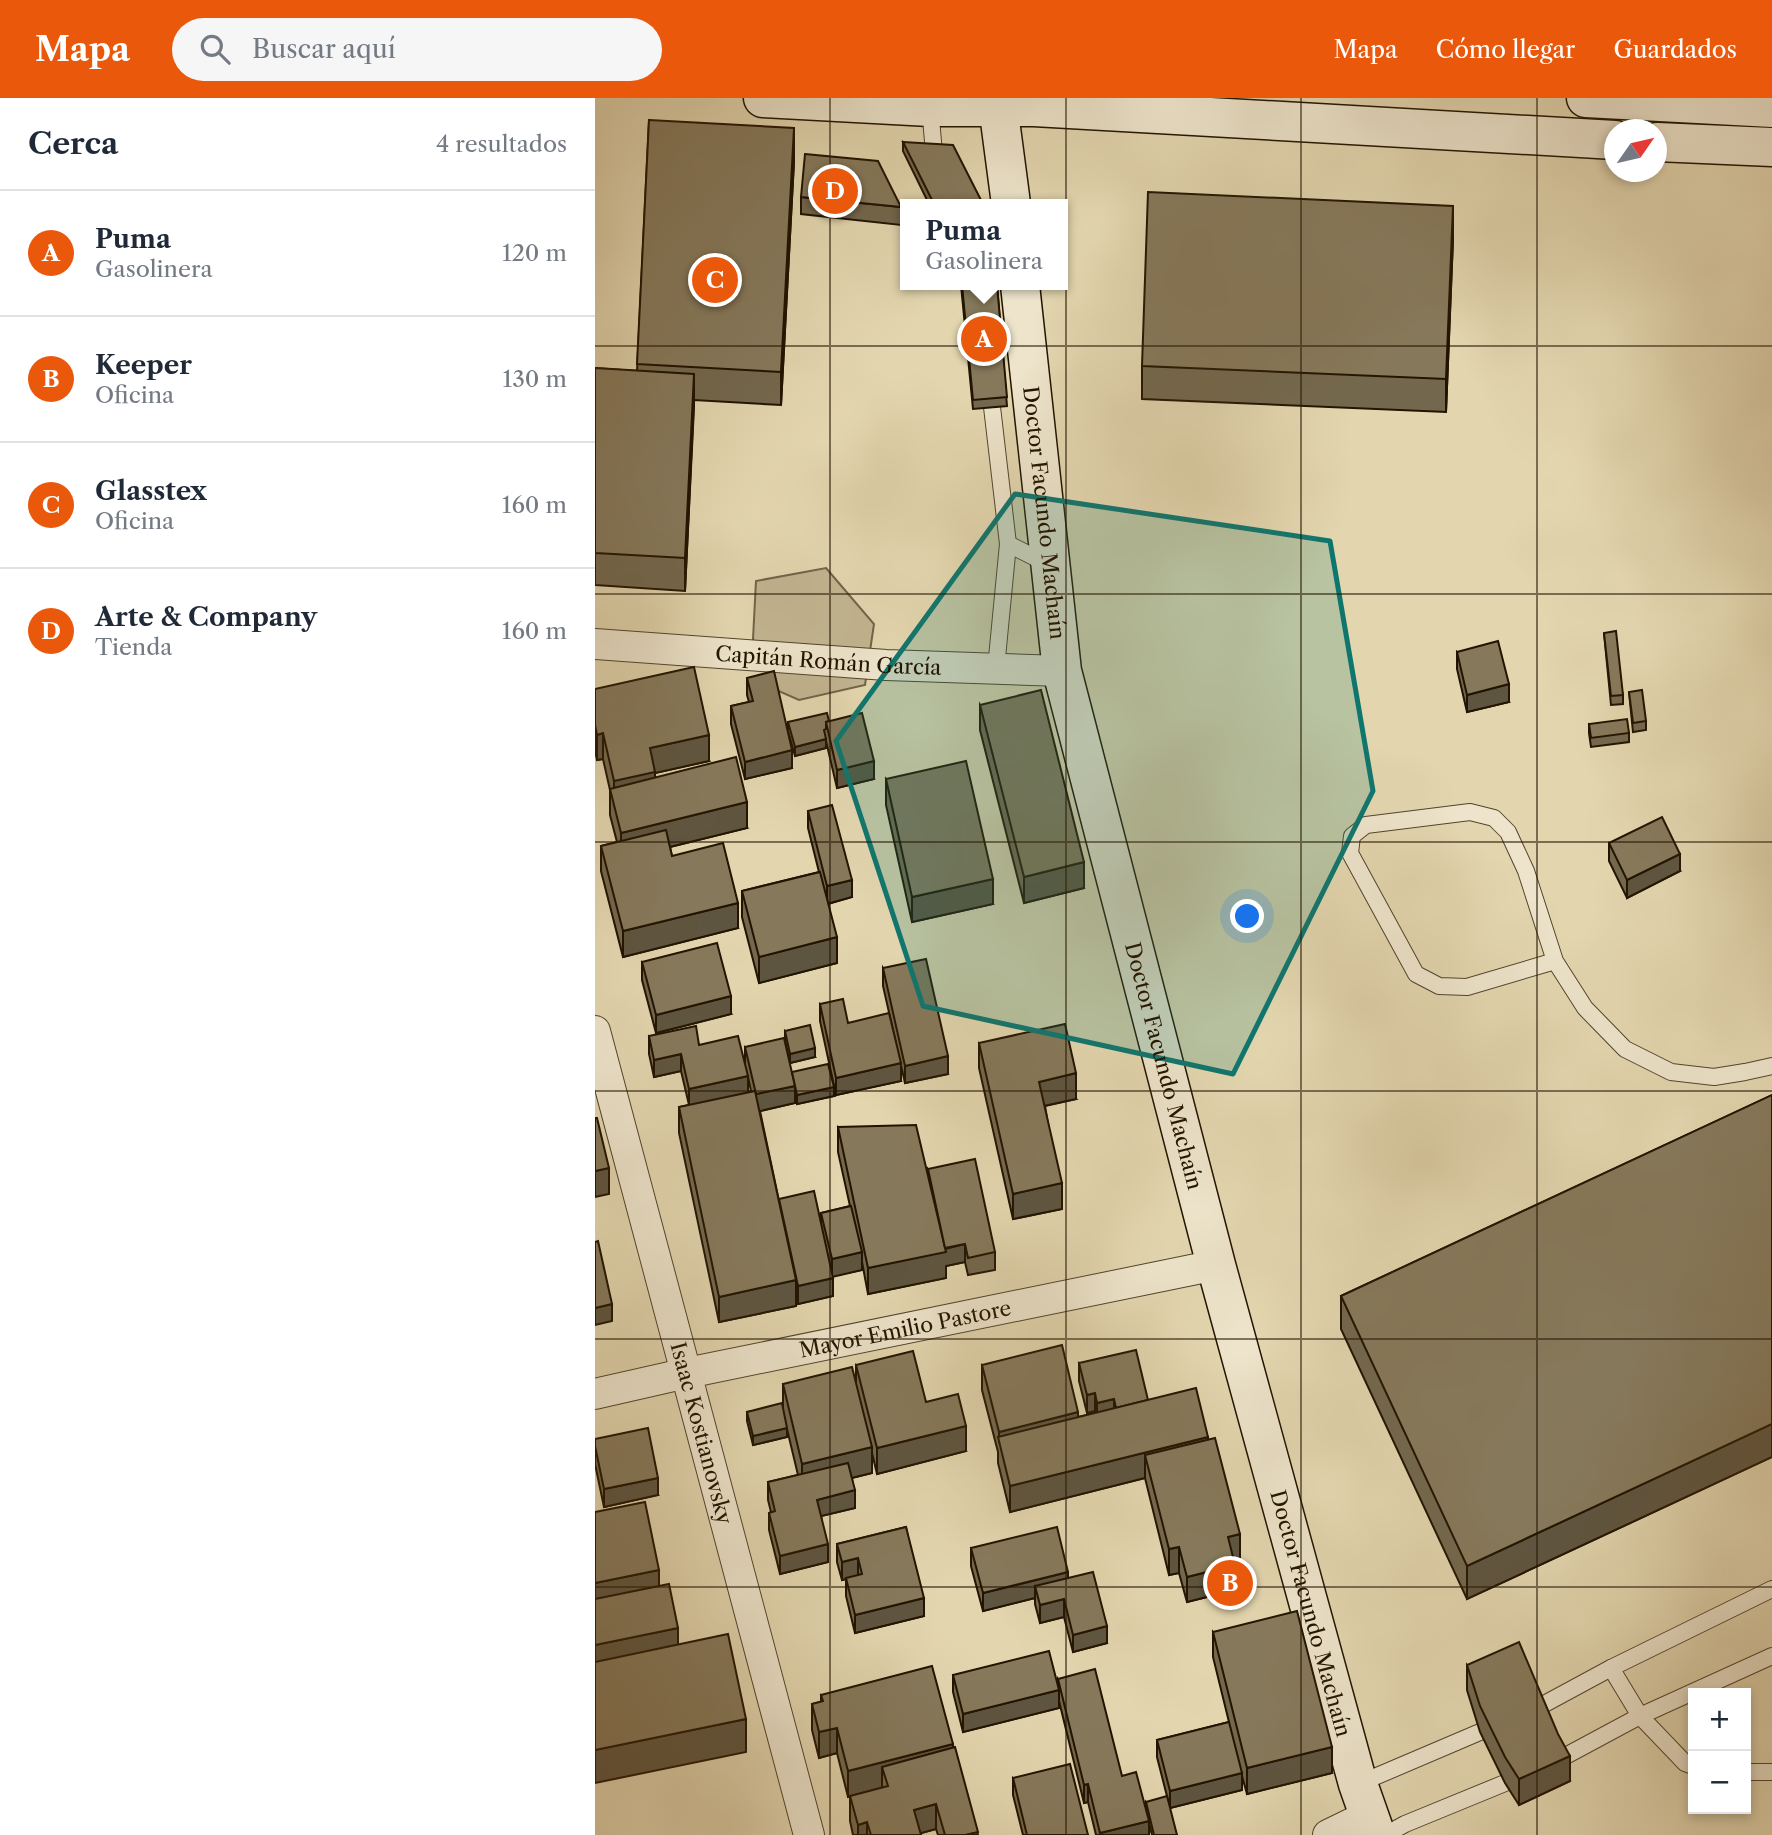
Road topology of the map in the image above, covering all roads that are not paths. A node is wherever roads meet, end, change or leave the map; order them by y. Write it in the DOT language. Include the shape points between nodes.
graph roads {
  1 [pos="763,98"];
  2 [pos="1586,98"];
  3 [pos="1594,98"];
  4 [pos="997,102"];
  5 [pos="930,107"];
  6 [pos="1772,108"];
  7 [pos="1604,130"];
  8 [pos="1604,139"];
  9 [pos="1667,142"];
  10 [pos="1772,147"];
  11 [pos="934,153"];
  12 [pos="1010,199"];
  13 [pos="1021,290"];
  14 [pos="992,407"];
  15 [pos="1008,544"];
  16 [pos="1050,565"];
  17 [pos="595,644"];
  18 [pos="996,668"];
  19 [pos="1062,671"];
  20 [pos="1555,961"];
  21 [pos="595,1031"];
  22 [pos="1772,1066"];
  23 [pos="1216,1265"];
  24 [pos="687,1373"];
  25 [pos="595,1394"];
  26 [pos="1772,1589"];
  27 [pos="1772,1656"];
  28 [pos="1611,1668"];
  29 [pos="1537,1708"];
  30 [pos="1640,1716"];
  31 [pos="1480,1732"];
  32 [pos="1558,1760"];
  33 [pos="1688,1764"];
  34 [pos="1751,1772"];
  35 [pos="1772,1772"];
  36 [pos="1505,1783"];
  37 [pos="1372,1817"];
  38 [pos="809,1835"];
  39 [pos="1328,1835"];
  1 -- 5 [label="main road"];
  2 -- 3 [label="main road"];
  3 -- 6 [label="main road"];
  3 -- 7 [label="street"];
  4 -- 5 [label="main road"];
  4 -- 8 [label="main road"];
  4 -- 12 [label="main road"];
  5 -- 11 [label="lane"];
  9 -- 10 [label="main road"];
  13 -- 16 [label="main road, Doctor Facundo Machaín"];
  14 -- 15 [label="lane"];
  15 -- 16 [label="lane"];
  15 -- 18 [label="lane"];
  16 -- 19 [label="main road, Doctor Facundo Machaín"];
  17 -- 18 [label="street, Capitán Román García" via="886,665"];
  18 -- 19 [label="street, Capitán Román García"];
  19 -- 23 [label="main road, Doctor Facundo Machaín"];
  20 -- 20 [label="lane" via="1467,987 1439,986 1416,974 1350,853 1352,836 1367,825 1457,813 1494,818 1508,832 1527,871"];
  20 -- 22 [label="lane" via="1584,1008 1625,1049 1671,1072 1714,1077"];
  21 -- 24 [label="street, Isaac Kostianovsky"];
  23 -- 24 [label="street, Mayor Emilio Pastore"];
  23 -- 37 [label="main road, Doctor Facundo Machaín"];
  24 -- 25 [label="street, Mayor Emilio Pastore"];
  24 -- 38 [label="street, Isaac Kostianovsky"];
  26 -- 28 [label="lane"];
  27 -- 30 [label="lane"];
  28 -- 29 [label="lane"];
  28 -- 30 [label="lane"];
  30 -- 32 [label="lane"];
  30 -- 33 [label="lane"];
  31 -- 37 [label="lane" via="1371,1777"];
  34 -- 35 [label="lane"];
  36 -- 37 [label="lane" via="1405,1824"];
  37 -- 39 [label="street"];
}
